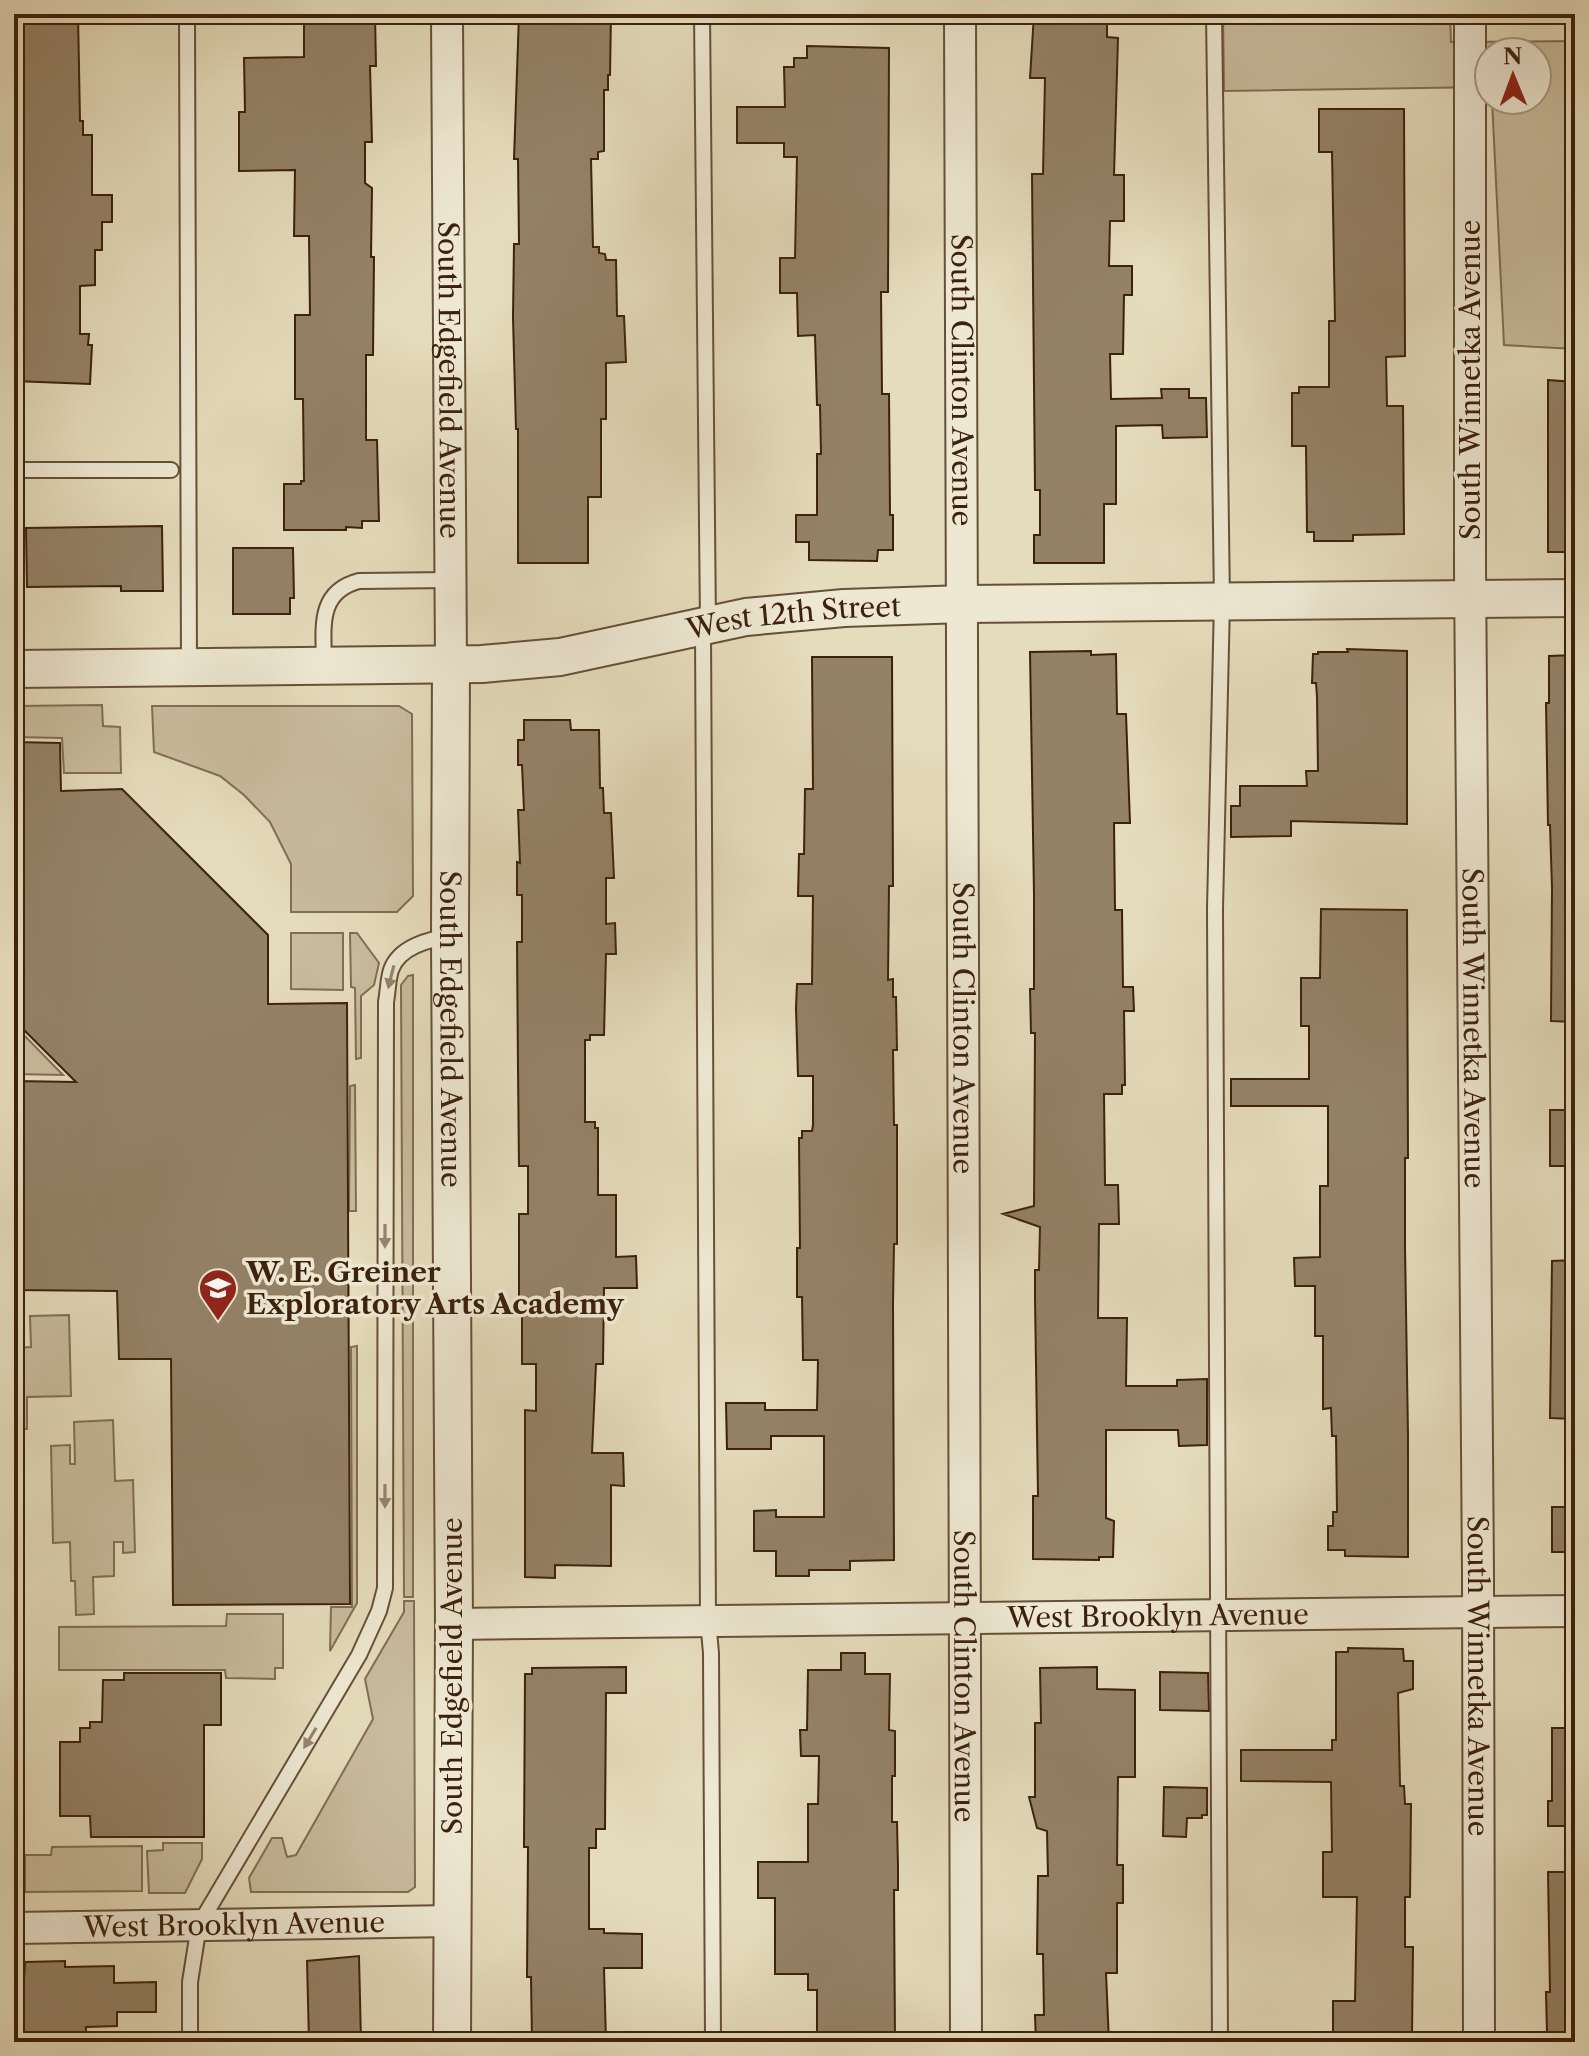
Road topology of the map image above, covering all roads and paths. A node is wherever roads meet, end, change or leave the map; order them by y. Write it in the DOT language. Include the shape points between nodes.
graph roads {
  1 [pos="187,14"];
  2 [pos="447,14"];
  3 [pos="702,14"];
  4 [pos="960,14"];
  5 [pos="1214,14"];
  6 [pos="1470,14"];
  7 [pos="14,470"];
  8 [pos="171,470"];
  9 [pos="451,580"];
  10 [pos="1575,598"];
  11 [pos="1471,599"];
  12 [pos="1222,602"];
  13 [pos="964,604"];
  14 [pos="705,624"];
  15 [pos="451,665"];
  16 [pos="324,667"];
  17 [pos="189,668"];
  18 [pos="14,669"];
  19 [pos="450,937"];
  20 [pos="1477,1611"];
  21 [pos="1575,1611"];
  22 [pos="1218,1614"];
  23 [pos="963,1617"];
  24 [pos="708,1620"];
  25 [pos="454,1624"];
  26 [pos="452,1921"];
  27 [pos="199,1925"];
  28 [pos="14,1928"];
  29 [pos="190,2042"];
  30 [pos="452,2042"];
  31 [pos="713,2042"];
  32 [pos="966,2042"];
  33 [pos="1220,2042"];
  34 [pos="1479,2042"];
  1 -- 17 [label="lane"];
  2 -- 9 [label="street, South Edgefield Avenue"];
  3 -- 14 [label="lane"];
  4 -- 13 [label="street, South Clinton Avenue"];
  5 -- 12 [label="lane"];
  6 -- 11 [label="street, South Winnetka Avenue"];
  7 -- 8 [label="lane"];
  9 -- 15 [label="street, South Edgefield Avenue"];
  9 -- 16 [label="lane" via="345,584 333,593 324,615"];
  10 -- 11 [label="street, West 12th Street"];
  11 -- 12 [label="street, West 12th Street"];
  11 -- 20 [label="street, South Winnetka Avenue"];
  12 -- 13 [label="street, West 12th Street"];
  12 -- 22 [label="lane" via="1215,909"];
  13 -- 14 [label="street, West 12th Street" via="844,608"];
  13 -- 23 [label="street, South Clinton Avenue"];
  14 -- 15 [label="street, West 12th Street" via="560,657"];
  14 -- 24 [label="lane"];
  15 -- 16 [label="street, West 12th Street"];
  15 -- 19 [label="street, South Edgefield Avenue"];
  16 -- 17 [label="street, West 12th Street"];
  17 -- 18 [label="street, West 12th Street"];
  19 -- 25 [label="street, South Edgefield Avenue"];
  19 -- 27 [label="lane, one-way" via="428,939 404,953 392,967 386,1002 385,1588 359,1655"];
  20 -- 21 [label="street, West Brooklyn Avenue"];
  20 -- 22 [label="street, West Brooklyn Avenue"];
  20 -- 34 [label="street, South Winnetka Avenue"];
  22 -- 23 [label="street, West Brooklyn Avenue"];
  22 -- 33 [label="lane"];
  23 -- 24 [label="street, West Brooklyn Avenue"];
  23 -- 32 [label="street, South Clinton Avenue"];
  24 -- 25 [label="street, West Brooklyn Avenue"];
  24 -- 31 [label="lane"];
  25 -- 26 [label="street, South Edgefield Avenue"];
  26 -- 27 [label="street, West Brooklyn Avenue"];
  26 -- 30 [label="street, South Edgefield Avenue"];
  27 -- 28 [label="street, West Brooklyn Avenue"];
  27 -- 29 [label="lane" via="190,1982"];
}
